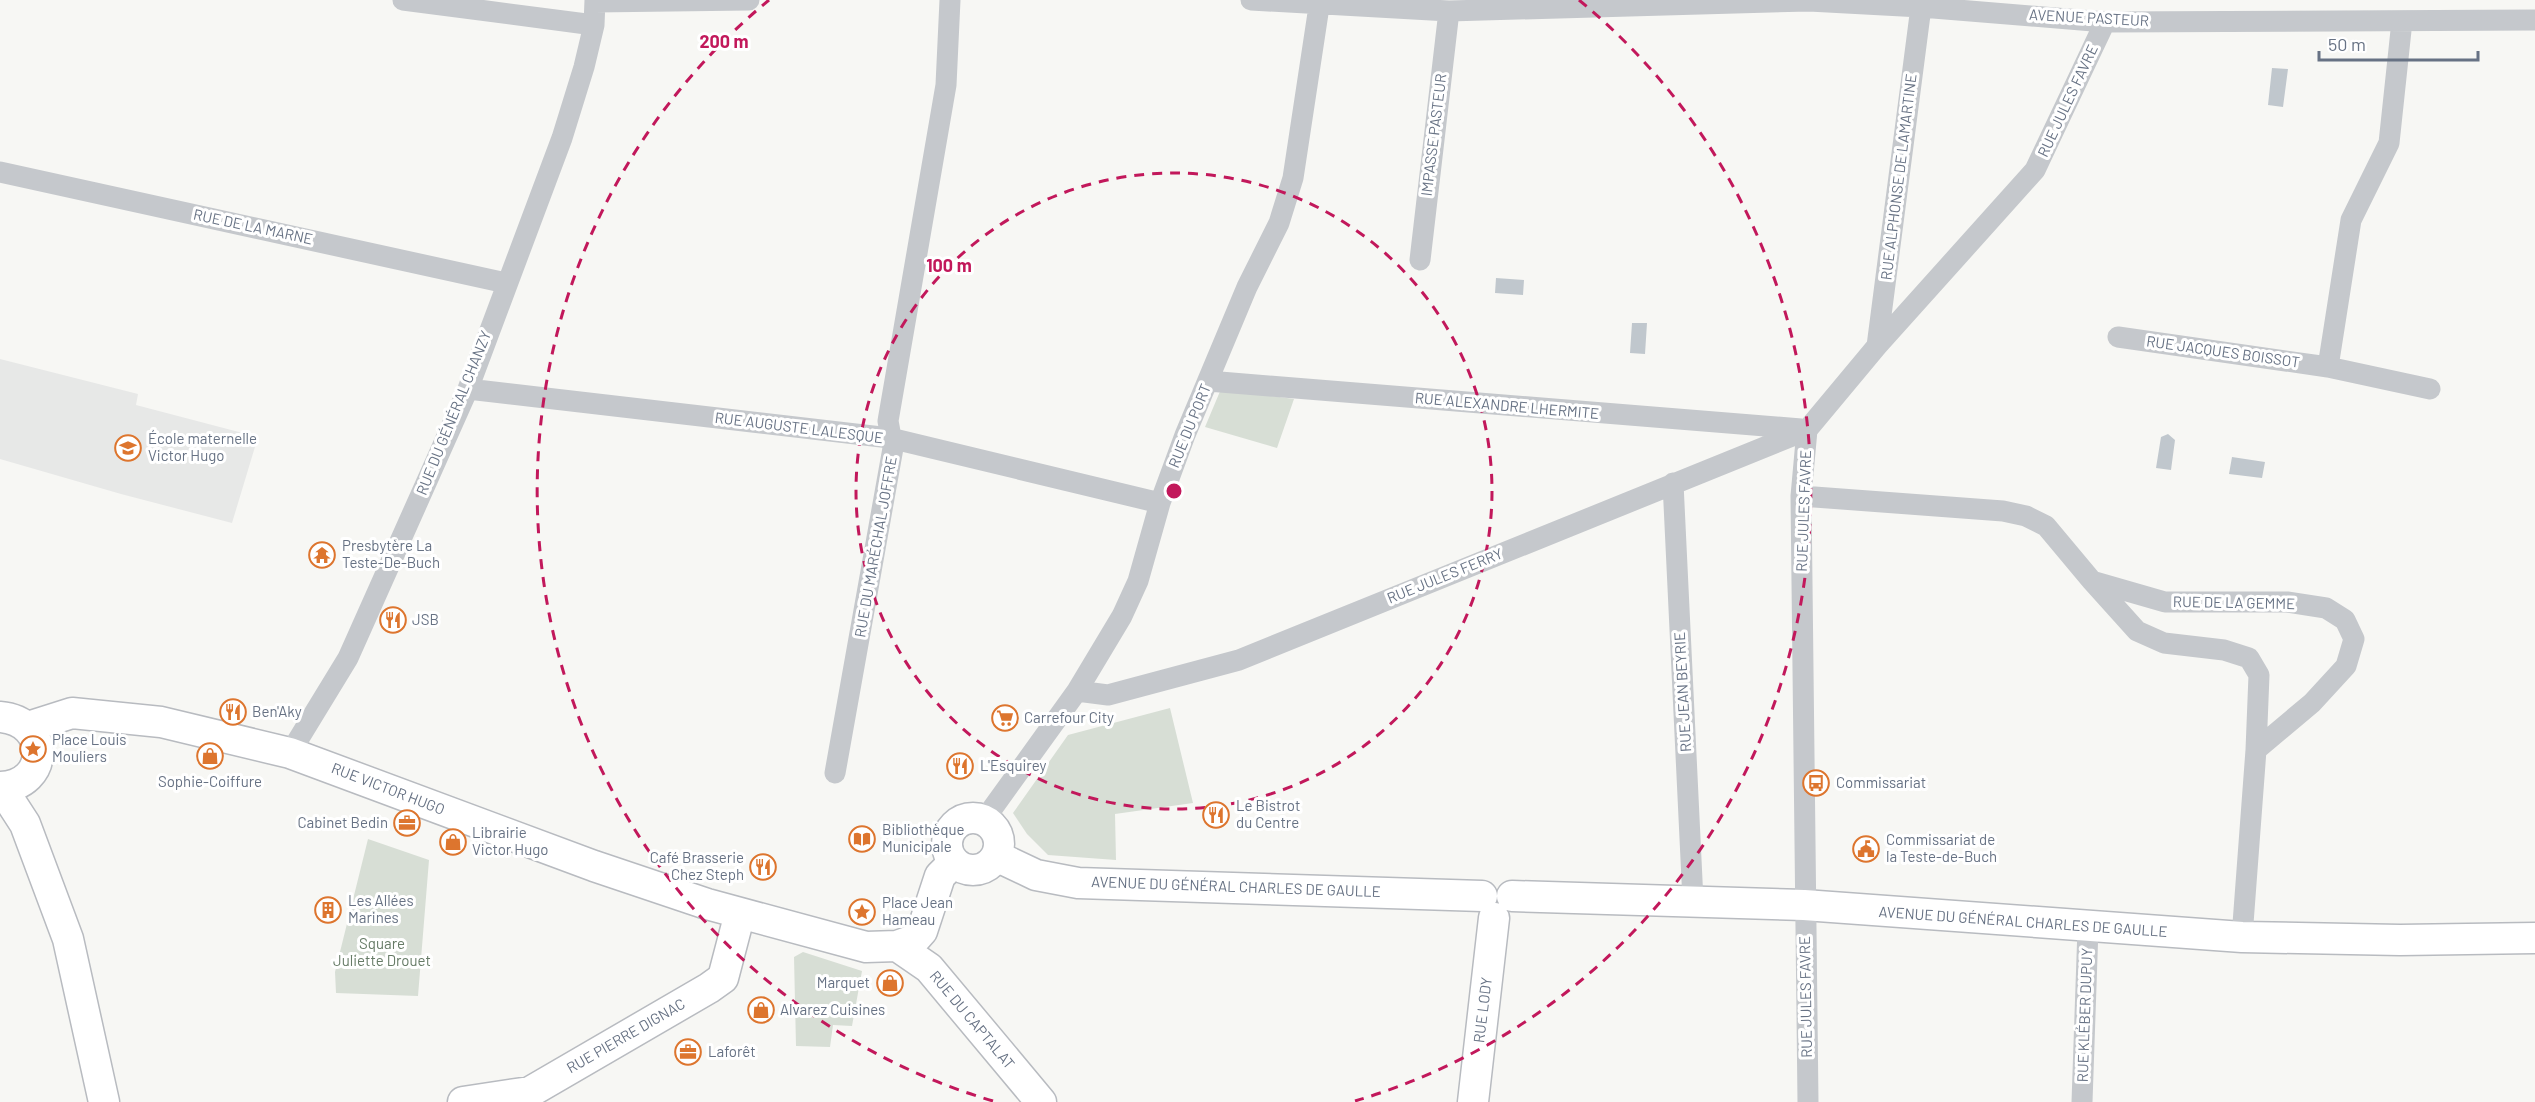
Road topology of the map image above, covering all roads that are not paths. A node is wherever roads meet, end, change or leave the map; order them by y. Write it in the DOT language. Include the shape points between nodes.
graph roads {
  1 [pos="403,0"];
  2 [pos="749,0"];
  3 [pos="950,0"];
  4 [pos="1251,0"];
  5 [pos="595,1"];
  6 [pos="1809,1"];
  7 [pos="1320,3"];
  8 [pos="1922,7"];
  9 [pos="1449,11"];
  10 [pos="2535,20"];
  11 [pos="2402,21"];
  12 [pos="2105,22"];
  13 [pos="594,25"];
  14 [pos="0,172"];
  15 [pos="1419,260"];
  16 [pos="506,283"];
  17 [pos="2118,337"];
  18 [pos="1877,346"];
  19 [pos="2328,367"];
  20 [pos="1208,381"];
  21 [pos="468,389"];
  22 [pos="2430,389"];
  23 [pos="1807,430"];
  24 [pos="890,438"];
  25 [pos="1673,483"];
  26 [pos="1802,496"];
  27 [pos="1160,503"];
  28 [pos="2092,581"];
  29 [pos="1077,691"];
  30 [pos="0,717"];
  31 [pos="28,727"];
  32 [pos="2256,750"];
  33 [pos="290,753"];
  34 [pos="835,773"];
  35 [pos="0,787"];
  36 [pos="984,820"];
  37 [pos="951,850"];
  38 [pos="996,856"];
  39 [pos="1693,901"];
  40 [pos="1496,903"];
  41 [pos="1804,905"];
  42 [pos="740,913"];
  43 [pos="2088,928"];
  44 [pos="2242,937"];
  45 [pos="2535,938"];
  46 [pos="897,946"];
  47 [pos="530,1097"];
  48 [pos="104,1102"];
  49 [pos="463,1102"];
  50 [pos="1041,1102"];
  51 [pos="1473,1102"];
  52 [pos="1808,1102"];
  53 [pos="2082,1102"];
  1 -- 13 [label="street"];
  2 -- 5 [label="street"];
  3 -- 24 [label="street, RUE DU MARÉCHAL JOFFRE" via="946,85 888,421"];
  4 -- 7 [label="street, AVENUE PASTEUR"];
  5 -- 13 [label="street, RUE DU GÉNÉRAL CHANZY"];
  6 -- 8 [label="street, AVENUE PASTEUR"];
  6 -- 9 [label="street, AVENUE PASTEUR"];
  7 -- 9 [label="street, AVENUE PASTEUR"];
  7 -- 20 [label="street, RUE DU PORT" via="1293,178 1279,223"];
  8 -- 12 [label="street, AVENUE PASTEUR"];
  8 -- 18 [label="street, RUE ALPHONSE DE LAMARTINE"];
  9 -- 15 [label="street, IMPASSE PASTEUR"];
  10 -- 11 [label="street, AVENUE PASTEUR"];
  11 -- 12 [label="street, AVENUE PASTEUR"];
  11 -- 19 [label="street" via="2390,143 2351,220"];
  12 -- 18 [label="street, RUE JULES FAVRE" via="2036,170"];
  13 -- 16 [label="street, RUE DU GÉNÉRAL CHANZY" via="562,138"];
  14 -- 16 [label="street, RUE DE LA MARNE"];
  16 -- 21 [label="street, RUE DU GÉNÉRAL CHANZY"];
  17 -- 19 [label="street, RUE JACQUES BOISSOT"];
  18 -- 23 [label="street, RUE JULES FAVRE"];
  19 -- 22 [label="street, RUE JACQUES BOISSOT"];
  20 -- 23 [label="street, RUE ALEXANDRE LHERMITE"];
  20 -- 27 [label="street, RUE DU PORT"];
  21 -- 24 [label="street, RUE AUGUSTE LALESQUE"];
  21 -- 33 [label="street, RUE DU GÉNÉRAL CHANZY" via="348,658"];
  23 -- 25 [label="street, RUE JULES FERRY"];
  23 -- 26 [label="street, RUE JULES FAVRE"];
  24 -- 27 [label="street, RUE AUGUSTE LALESQUE"];
  24 -- 34 [label="street, RUE DU MARÉCHAL JOFFRE" via="893,448"];
  25 -- 29 [label="street, RUE JULES FERRY" via="1239,660 1107,695"];
  25 -- 39 [label="street, RUE JEAN BEYRIE"];
  26 -- 28 [label="street" via="2026,516 2046,526"];
  26 -- 41 [label="street, RUE JULES FAVRE"];
  27 -- 29 [label="street, RUE DU PORT" via="1138,581"];
  28 -- 32 [label="street" via="2138,631 2164,643 2224,650 2249,658 2259,675"];
  28 -- 32 [label="street, RUE DE LA GEMME" via="2165,602 2287,602 2326,608 2345,620 2354,639 2346,666 2312,703"];
  29 -- 36 [label="street, RUE DU PORT"];
  30 -- 31 [label="street" via="15,719"];
  31 -- 33 [label="street, RUE VICTOR HUGO" via="72,713 161,722"];
  31 -- 35 [label="street" via="37,743 36,765 22,782"];
  32 -- 44 [label="street"];
  33 -- 42 [label="street, RUE VICTOR HUGO" via="594,866"];
  35 -- 48 [label="street" via="25,824 69,939"];
  36 -- 37 [label="street" via="961,820 950,831"];
  36 -- 38 [label="street" via="999,840"];
  37 -- 38 [label="street" via="961,867 976,870"];
  37 -- 46 [label="street" via="930,864 920,899"];
  38 -- 40 [label="street, AVENUE DU GÉNÉRAL CHARLES DE GAULLE" via="1036,875 1078,883"];
  39 -- 40 [label="street, AVENUE DU GÉNÉRAL CHARLES DE GAULLE"];
  39 -- 41 [label="street, AVENUE DU GÉNÉRAL CHARLES DE GAULLE"];
  40 -- 51 [label="street, RUE LODY"];
  41 -- 43 [label="street, AVENUE DU GÉNÉRAL CHARLES DE GAULLE"];
  41 -- 52 [label="street, RUE JULES FAVRE"];
  42 -- 46 [label="street" via="866,947"];
  42 -- 47 [label="street, RUE PIERRE DIGNAC" via="723,978"];
  43 -- 44 [label="street, AVENUE DU GÉNÉRAL CHARLES DE GAULLE"];
  43 -- 53 [label="street, RUE KLÉBER DUPUY"];
  44 -- 45 [label="street, AVENUE DU GÉNÉRAL CHARLES DE GAULLE"];
  46 -- 50 [label="street, RUE DU CAPTALAT" via="929,969"];
  47 -- 49 [label="street, RUE PIERRE DIGNAC"];
}
